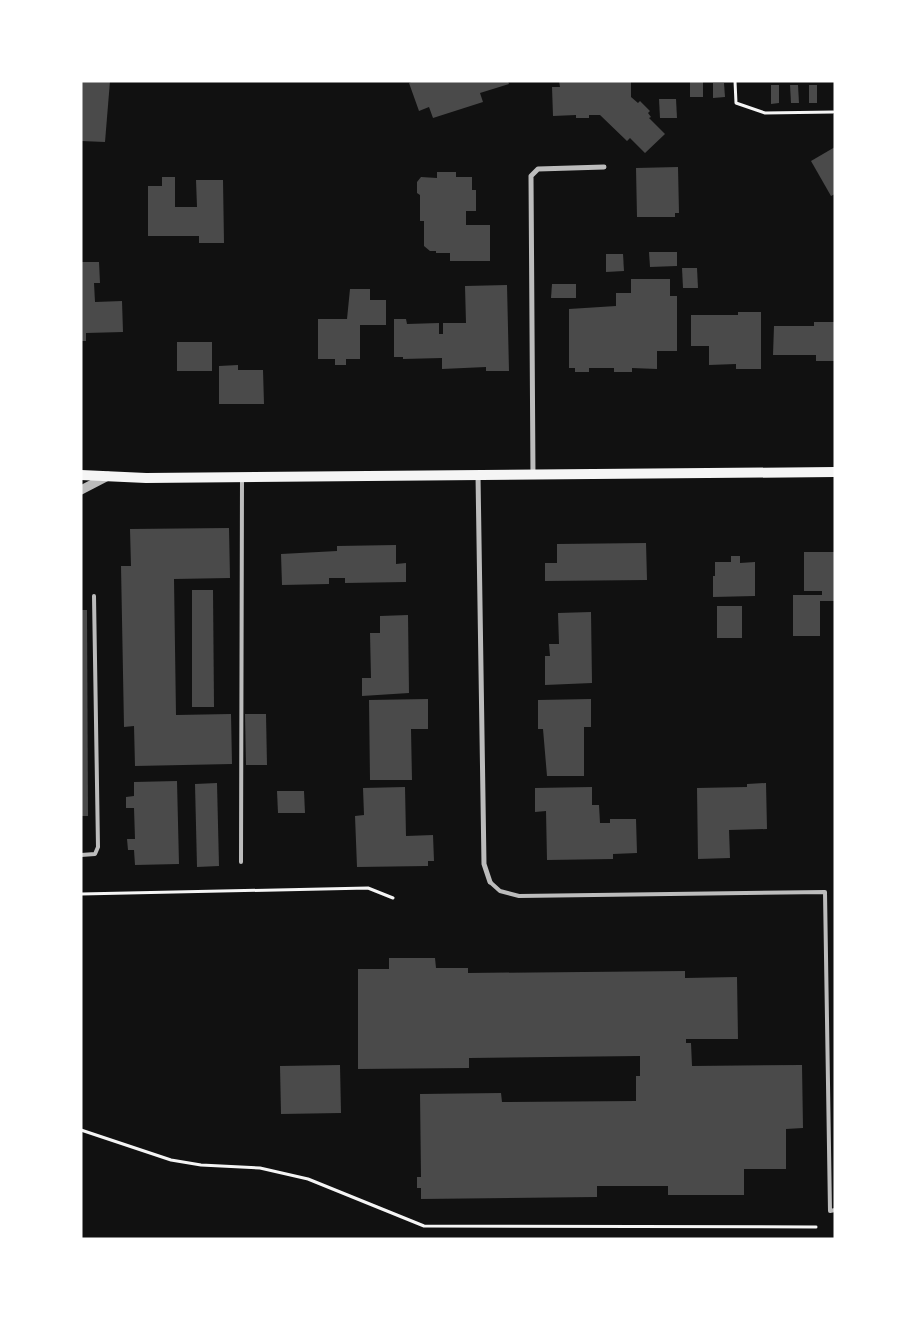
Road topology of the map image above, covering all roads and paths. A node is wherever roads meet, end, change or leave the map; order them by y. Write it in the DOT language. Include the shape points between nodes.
graph roads {
  1 [pos="735,81"];
  2 [pos="833,112"];
  3 [pos="604,167"];
  4 [pos="835,472"];
  5 [pos="81,475"];
  6 [pos="478,475"];
  7 [pos="533,475"];
  8 [pos="108,476"];
  9 [pos="242,477"];
  10 [pos="81,490"];
  11 [pos="94,596"];
  12 [pos="81,855"];
  13 [pos="241,862"];
  14 [pos="490,882"];
  15 [pos="81,894"];
  16 [pos="393,898"];
  17 [pos="81,1130"];
  18 [pos="835,1210"];
  19 [pos="816,1227"];
  1 -- 2 [label="path" via="736,103 765,113"];
  3 -- 7 [label="street" via="538,169 531,176"];
  4 -- 7 [label="main road"];
  5 -- 8 [label="main road"];
  6 -- 7 [label="main road"];
  6 -- 9 [label="main road"];
  6 -- 14 [label="street" via="484,864"];
  8 -- 9 [label="main road"];
  8 -- 10 [label="street"];
  9 -- 13 [label="lane"];
  11 -- 12 [label="lane" via="98,847 95,854"];
  14 -- 18 [label="lane" via="500,891 519,896 825,892 830,1210"];
  15 -- 16 [label="path" via="368,888"];
  17 -- 19 [label="path" via="171,1160 260,1168 308,1179 424,1226"];
}
